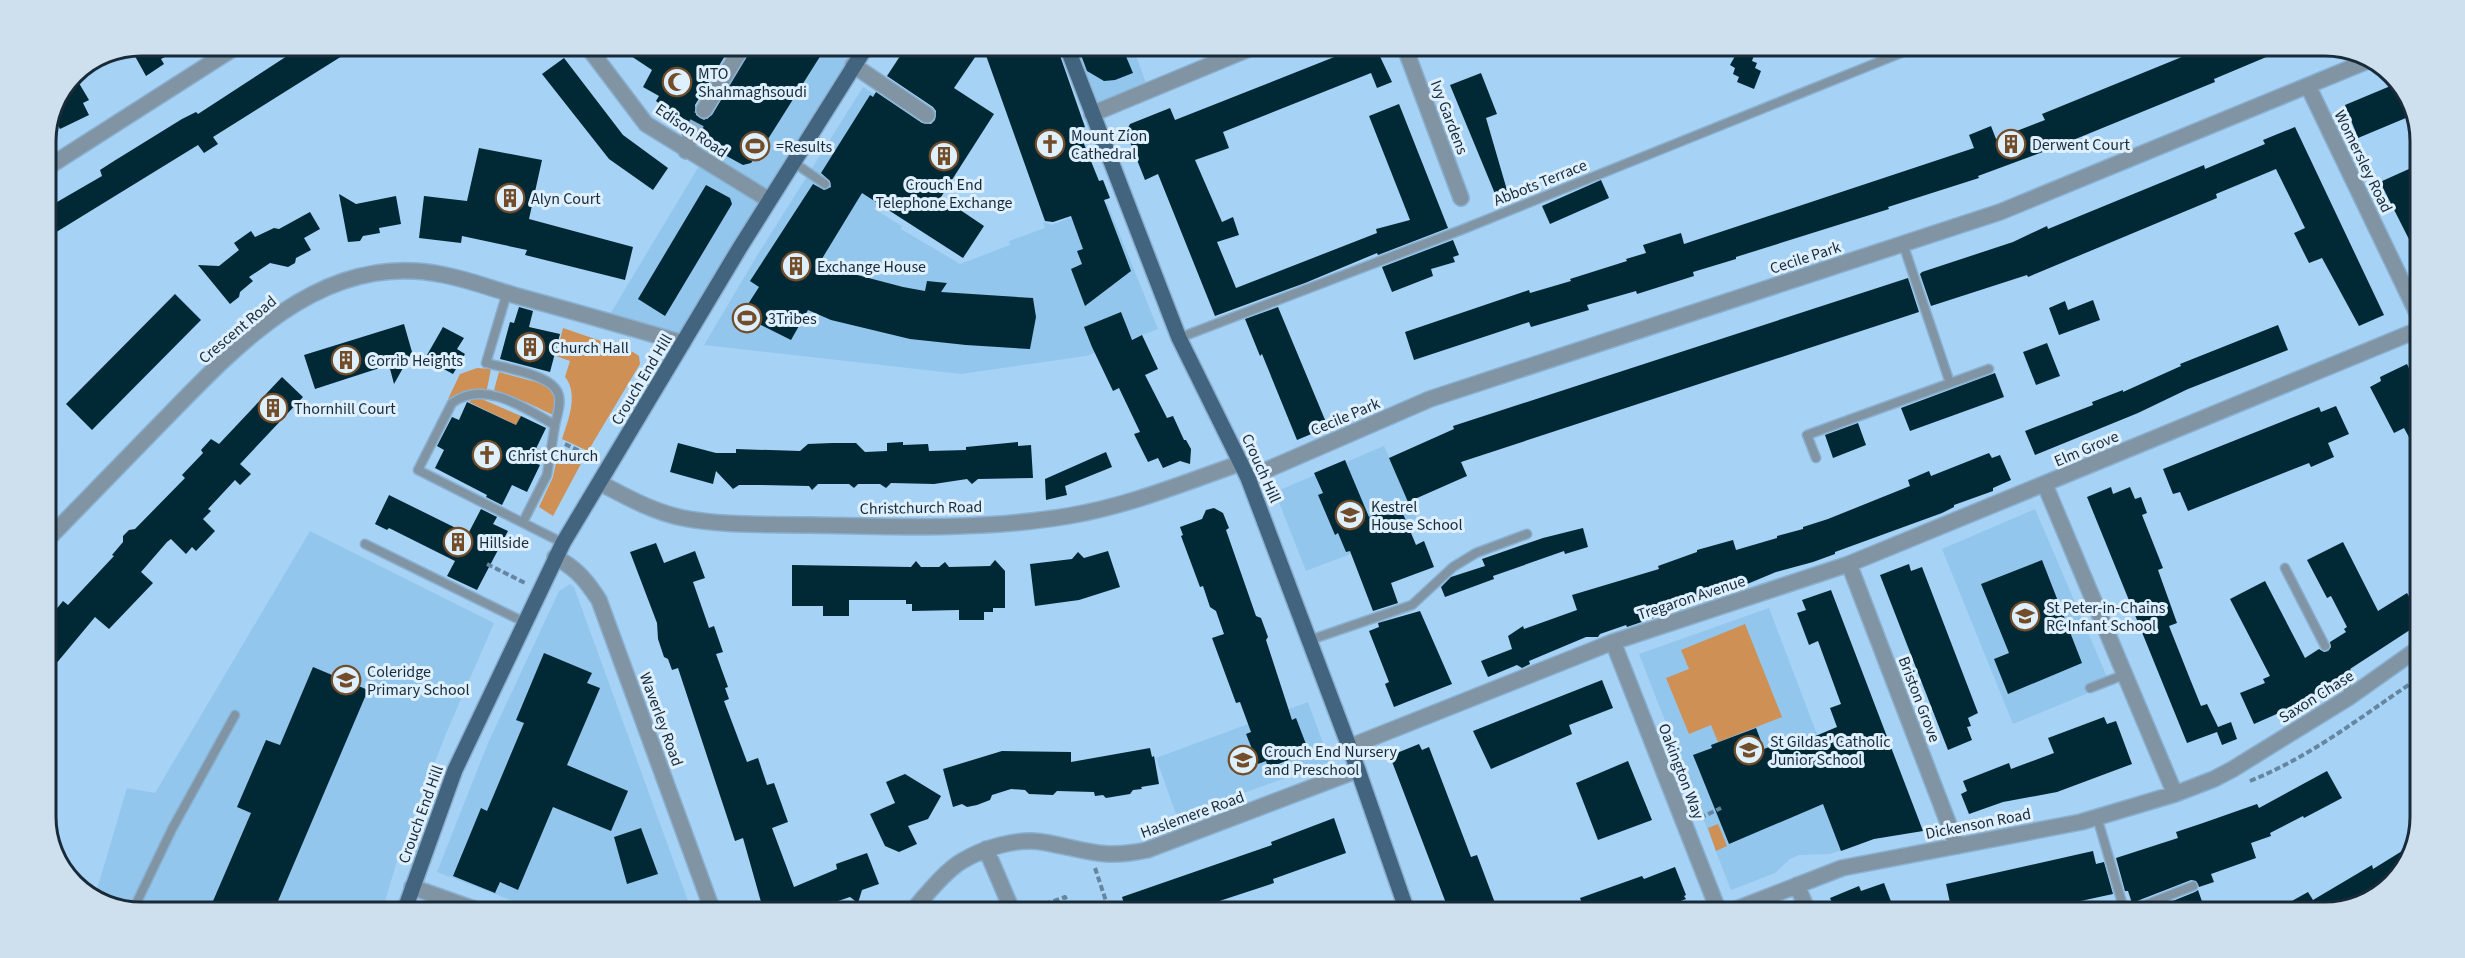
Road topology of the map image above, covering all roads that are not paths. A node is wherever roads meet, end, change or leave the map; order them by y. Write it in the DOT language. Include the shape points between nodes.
graph roads {
  1 [pos="222,56"];
  2 [pos="595,56"];
  3 [pos="737,56"];
  4 [pos="860,56"];
  5 [pos="1070,56"];
  6 [pos="1232,56"];
  7 [pos="1408,56"];
  8 [pos="1894,56"];
  9 [pos="2361,64"];
  10 [pos="853,65"];
  11 [pos="2308,86"];
  12 [pos="704,111"];
  13 [pos="1092,114"];
  14 [pos="927,115"];
  15 [pos="56,162"];
  16 [pos="793,162"];
  17 [pos="825,184"];
  18 [pos="1461,198"];
  19 [pos="769,200"];
  20 [pos="1903,244"];
  21 [pos="507,293"];
  22 [pos="2409,299"];
  23 [pos="2409,334"];
  24 [pos="1179,338"];
  25 [pos="683,343"];
  26 [pos="1989,369"];
  27 [pos="1950,383"];
  28 [pos="555,425"];
  29 [pos="1816,458"];
  30 [pos="1241,463"];
  31 [pos="1248,478"];
  32 [pos="600,483"];
  33 [pos="2045,485"];
  34 [pos="523,522"];
  35 [pos="56,531"];
  36 [pos="1527,534"];
  37 [pos="365,544"];
  38 [pos="559,550"];
  39 [pos="1849,564"];
  40 [pos="2285,568"];
  41 [pos="524,622"];
  42 [pos="1310,640"];
  43 [pos="1613,642"];
  44 [pos="2325,645"];
  45 [pos="2410,654"];
  46 [pos="2126,674"];
  47 [pos="2090,688"];
  48 [pos="235,716"];
  49 [pos="1349,747"];
  50 [pos="2233,769"];
  51 [pos="1358,770"];
  52 [pos="2175,794"];
  53 [pos="2097,818"];
  54 [pos="1957,846"];
  55 [pos="986,849"];
  56 [pos="1797,885"];
  57 [pos="2193,886"];
  58 [pos="412,887"];
  59 [pos="137,902"];
  60 [pos="407,902"];
  61 [pos="446,902"];
  62 [pos="709,902"];
  63 [pos="921,902"];
  64 [pos="1009,902"];
  65 [pos="1404,902"];
  66 [pos="1715,902"];
  67 [pos="1754,902"];
  68 [pos="1804,902"];
  69 [pos="2122,902"];
  70 [pos="2151,902"];
  1 -- 15 [label="street"];
  2 -- 19 [label="street, Edison Road" via="646,124 688,143"];
  3 -- 12 [label="street"];
  4 -- 10 [label="main road, Crouch End Hill"];
  5 -- 13 [label="main road, Crouch Hill"];
  6 -- 13 [label="street"];
  7 -- 18 [label="street, Ivy Gardens"];
  8 -- 24 [label="lane, Abbots Terrace" via="1461,230"];
  9 -- 11 [label="street, Cecile Park"];
  10 -- 14 [label="street"];
  10 -- 16 [label="main road, Crouch End Hill"];
  11 -- 20 [label="street, Cecile Park" via="2000,212"];
  11 -- 22 [label="street, Womersley Road"];
  13 -- 24 [label="main road, Crouch Hill"];
  16 -- 17 [label="lane"];
  16 -- 19 [label="main road, Crouch End Hill"];
  19 -- 25 [label="main road, Crouch End Hill"];
  20 -- 27 [label="lane"];
  20 -- 31 [label="street, Cecile Park" via="1430,399"];
  21 -- 25 [label="street, Crescent Road"];
  21 -- 28 [label="lane" via="486,363 553,384 560,400"];
  21 -- 35 [label="street, Crescent Road" via="442,274 389,271 334,284 297,303 254,333 205,378"];
  23 -- 33 [label="street, Elm Grove"];
  24 -- 30 [label="main road, Crouch Hill"];
  25 -- 32 [label="main road, Crouch End Hill"];
  26 -- 27 [label="lane"];
  27 -- 29 [label="lane" via="1807,435"];
  28 -- 34 [label="lane" via="547,475"];
  28 -- 34 [label="lane" via="492,395 465,395 452,403 418,470"];
  30 -- 31 [label="main road, Crouch Hill"];
  30 -- 32 [label="street, Christchurch Road" via="1110,507 1023,523 976,525 712,522 651,509"];
  31 -- 42 [label="main road, Crouch Hill"];
  32 -- 38 [label="main road, Crouch End Hill"];
  33 -- 39 [label="street, Tregaron Avenue"];
  33 -- 46 [label="street, Elm Grove"];
  34 -- 38 [label="lane"];
  36 -- 42 [label="lane" via="1476,552 1412,604"];
  37 -- 41 [label="lane"];
  38 -- 41 [label="main road, Crouch End Hill"];
  38 -- 62 [label="street, Waverley Road" via="599,600"];
  39 -- 43 [label="street, Tregaron Avenue"];
  39 -- 54 [label="street, Briston Grove"];
  40 -- 44 [label="lane"];
  41 -- 58 [label="main road, Crouch End Hill" via="455,770"];
  42 -- 49 [label="main road, Crouch Hill"];
  43 -- 49 [label="street, Tregaron Avenue"];
  43 -- 66 [label="street, Oakington Way"];
  45 -- 50 [label="street, Saxon Chase" via="2348,690"];
  46 -- 47 [label="lane"];
  46 -- 52 [label="street, Elm Grove"];
  48 -- 59 [label="lane"];
  49 -- 51 [label="main road, Crouch Hill"];
  50 -- 52 [label="street, Dickenson Road"];
  51 -- 55 [label="street, Haslemere Road" via="1147,850 1091,854 1041,842"];
  51 -- 65 [label="main road, Crouch Hill"];
  52 -- 53 [label="street, Dickenson Road"];
  53 -- 54 [label="street, Dickenson Road"];
  53 -- 69 [label="lane"];
  54 -- 56 [label="street, Dickenson Road" via="1842,868"];
  55 -- 63 [label="street, Haslemere Road" via="960,862"];
  55 -- 64 [label="street"];
  56 -- 67 [label="street, Dickenson Road"];
  56 -- 68 [label="street"];
  57 -- 70 [label="lane"];
  58 -- 60 [label="main road, Crouch End Hill"];
  58 -- 61 [label="street"];
}
